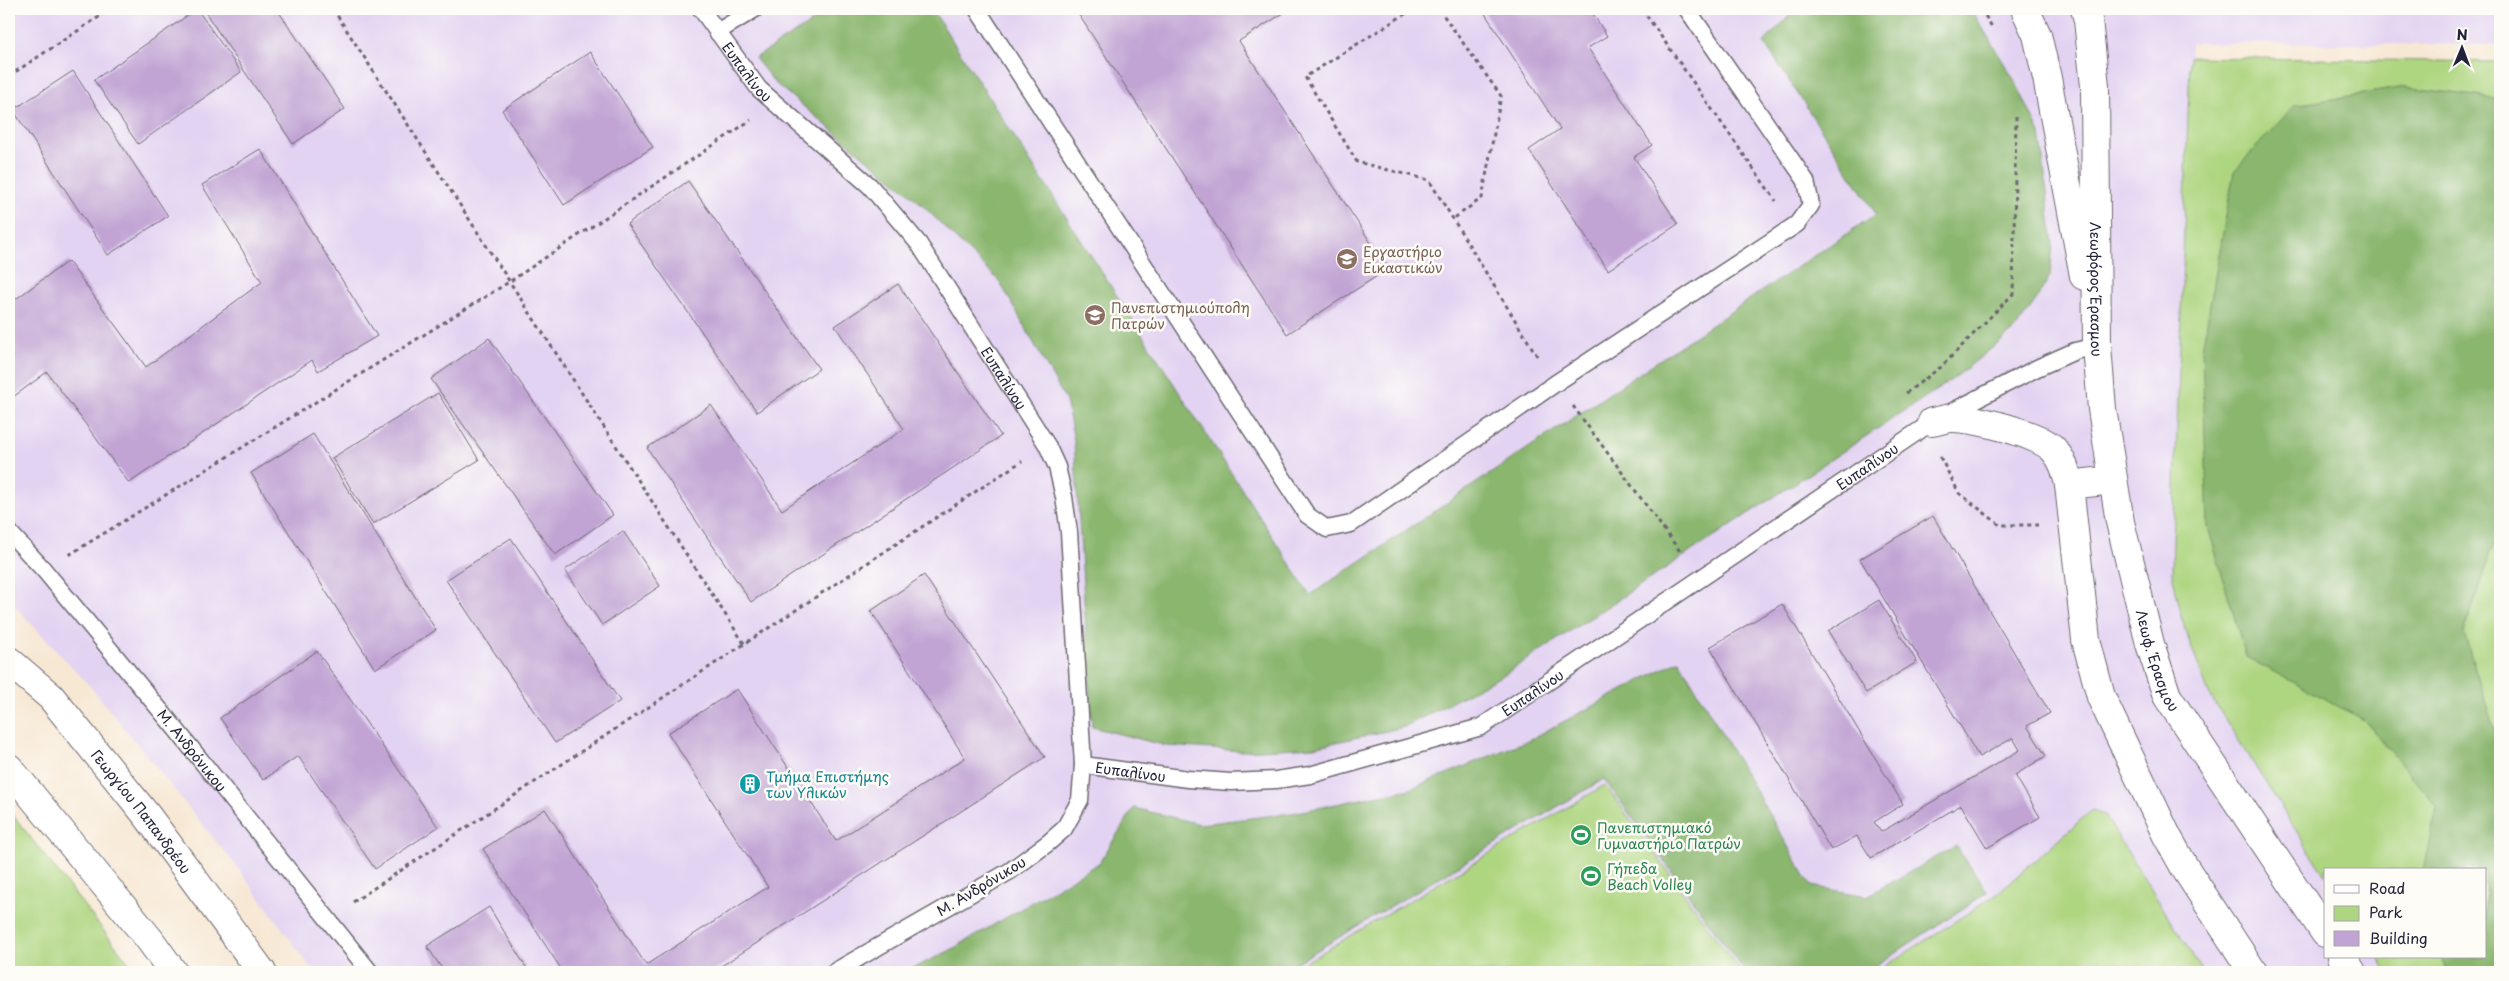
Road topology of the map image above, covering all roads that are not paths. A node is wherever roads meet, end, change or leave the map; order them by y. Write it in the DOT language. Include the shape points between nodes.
graph roads {
  1 [pos="701,9"];
  2 [pos="755,9"];
  3 [pos="977,9"];
  4 [pos="1687,9"];
  5 [pos="2025,9"];
  6 [pos="2085,9"];
  7 [pos="717,32"];
  8 [pos="2097,346"];
  9 [pos="1932,422"];
  10 [pos="2113,480"];
  11 [pos="2069,485"];
  12 [pos="9,532"];
  13 [pos="9,661"];
  14 [pos="1083,764"];
  15 [pos="9,768"];
  16 [pos="2324,931"];
  17 [pos="2343,958"];
  18 [pos="172,972"];
  19 [pos="262,972"];
  20 [pos="370,972"];
  21 [pos="834,972"];
  22 [pos="2253,972"];
  23 [pos="2352,972"];
  1 -- 7 [label="lane, Ευπαλίνου"];
  2 -- 7 [label="lane"];
  3 -- 4 [label="lane" via="1307,516 1327,529 1351,524 1797,224 1811,205 1806,181"];
  5 -- 8 [label="street, Λεωφόρος Έρασμου" via="2037,35 2047,78"];
  6 -- 8 [label="street, Λεωφόρος Έρασμου" via="2095,86"];
  7 -- 14 [label="lane, Ευπαλίνου" via="758,89 870,186 919,244 1047,445 1057,467 1069,532"];
  8 -- 9 [label="lane, Ευπαλίνου" via="2075,351"];
  8 -- 10 [label="street, Λεωφ. Έρασμου" via="2102,409"];
  9 -- 11 [label="street" via="1952,418 2005,427 2030,436 2053,448 2064,464"];
  9 -- 14 [label="lane, Ευπαλίνου" via="1481,727 1310,775 1276,780 1231,782"];
  10 -- 11 [label="street"];
  10 -- 16 [label="street, Λεωφ. Έρασμου" via="2150,644 2168,696"];
  11 -- 22 [label="street" via="2086,640 2101,697 2167,836"];
  12 -- 20 [label="lane, Μ. Ανδρόνικου" via="175,728"];
  13 -- 19 [label="street, Γεωργίου Παπανδρέου" via="51,697 148,817"];
  14 -- 21 [label="lane, Μ. Ανδρόνικου" via="1080,800 1064,829 1048,843 1010,871"];
  15 -- 18 [label="street" via="150,940"];
  17 -- 23 [label="street"];
}
